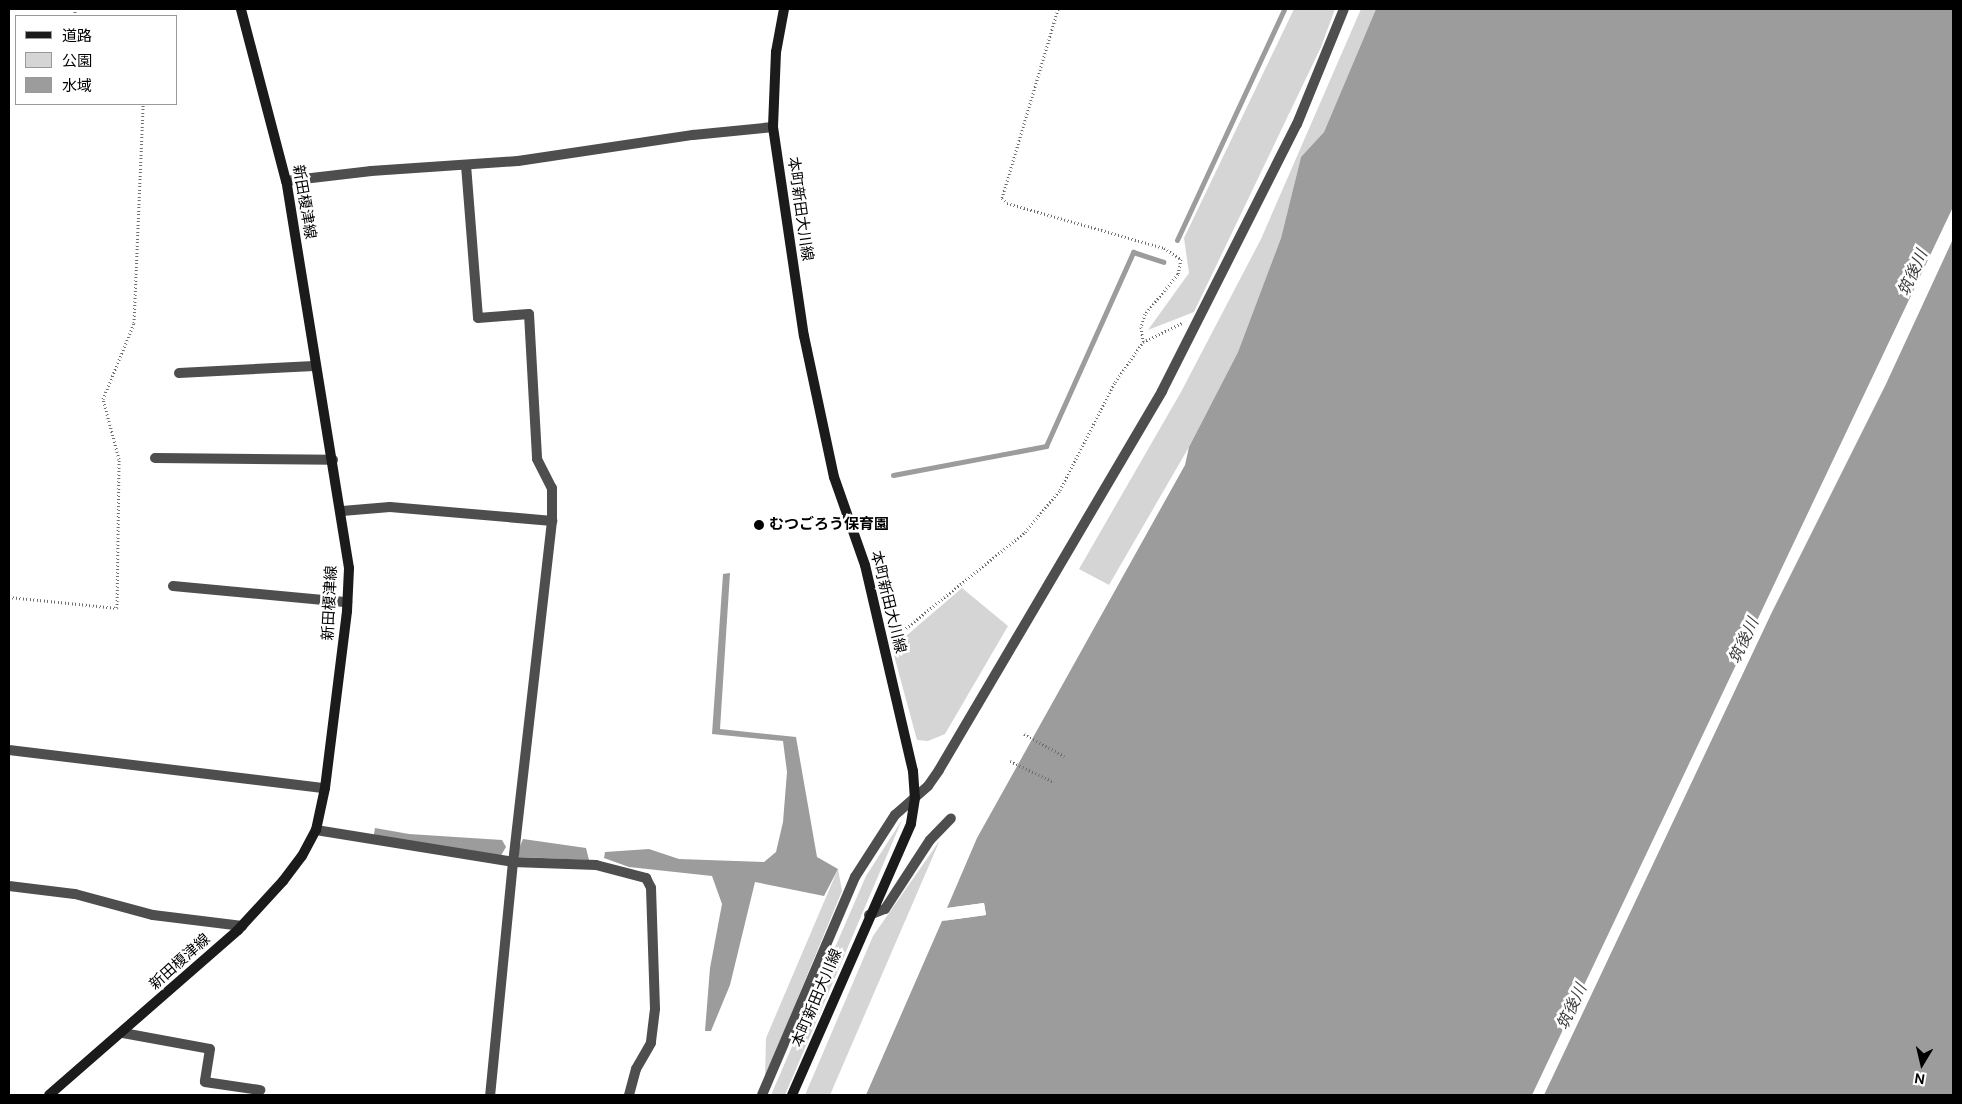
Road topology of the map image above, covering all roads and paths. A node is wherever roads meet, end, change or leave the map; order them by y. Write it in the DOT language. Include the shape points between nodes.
graph roads {
  1 [pos="241,9"];
  2 [pos="784,9"];
  3 [pos="1058,9"];
  4 [pos="1344,9"];
  5 [pos="143,105"];
  6 [pos="773,127"];
  7 [pos="466,165"];
  8 [pos="286,181"];
  9 [pos="1200,321"];
  10 [pos="1143,342"];
  11 [pos="314,366"];
  12 [pos="179,373"];
  13 [pos="155,458"];
  14 [pos="333,460"];
  15 [pos="342,511"];
  16 [pos="552,521"];
  17 [pos="173,586"];
  18 [pos="9,597"];
  19 [pos="347,602"];
  20 [pos="883,643"];
  21 [pos="1024,734"];
  22 [pos="9,750"];
  23 [pos="1064,756"];
  24 [pos="1010,760"];
  25 [pos="1054,782"];
  26 [pos="325,788"];
  27 [pos="915,798"];
  28 [pos="951,818"];
  29 [pos="316,830"];
  30 [pos="512,862"];
  31 [pos="9,886"];
  32 [pos="869,915"];
  33 [pos="242,926"];
  34 [pos="123,1033"];
  35 [pos="260,1090"];
  36 [pos="49,1095"];
  37 [pos="490,1095"];
  38 [pos="629,1095"];
  39 [pos="762,1095"];
  40 [pos="792,1095"];
  1 -- 8 [label="main road, 新田榎津線"];
  2 -- 6 [label="main road, 本町新田大川線" via="776,52"];
  3 -- 10 [label="path" via="1002,198 1007,203 1164,248 1181,259 1178,274 1145,314 1141,326"];
  4 -- 9 [label="street" via="1297,124"];
  5 -- 18 [label="path" via="134,323 103,399 119,459 117,608"];
  6 -- 7 [label="street"];
  6 -- 20 [label="main road, 本町新田大川線" via="804,336 828,449 834,477 865,565"];
  7 -- 8 [label="street"];
  7 -- 16 [label="street" via="478,318 529,314 537,458 552,488"];
  8 -- 11 [label="main road, 新田榎津線"];
  9 -- 10 [label="path" via="1175,324"];
  9 -- 27 [label="street" via="939,770"];
  10 -- 20 [label="path" via="1116,382 1060,490 1025,532 897,636"];
  11 -- 12 [label="street"];
  11 -- 14 [label="main road, 新田榎津線"];
  13 -- 14 [label="street"];
  14 -- 15 [label="main road, 新田榎津線"];
  15 -- 16 [label="street" via="390,507"];
  15 -- 19 [label="main road, 新田榎津線" via="349,568"];
  16 -- 30 [label="street"];
  17 -- 19 [label="street"];
  19 -- 26 [label="main road, 新田榎津線"];
  20 -- 27 [label="main road, 本町新田大川線" via="913,770"];
  21 -- 23 [label="path"];
  22 -- 26 [label="street"];
  24 -- 25 [label="path"];
  26 -- 29 [label="main road, 新田榎津線"];
  27 -- 32 [label="main road, 本町新田大川線" via="911,824"];
  27 -- 39 [label="street" via="894,815 855,877"];
  28 -- 32 [label="street" via="930,840 885,909"];
  29 -- 30 [label="street"];
  29 -- 33 [label="main road, 新田榎津線" via="288,875"];
  30 -- 37 [label="street"];
  30 -- 38 [label="street" via="596,865 646,878 651,888 655,1009 651,1043 636,1069"];
  31 -- 33 [label="street" via="75,894 153,915"];
  32 -- 40 [label="main road, 本町新田大川線"];
  33 -- 34 [label="main road, 新田榎津線"];
  34 -- 35 [label="street" via="210,1049 205,1082"];
  34 -- 36 [label="main road, 新田榎津線"];
}
